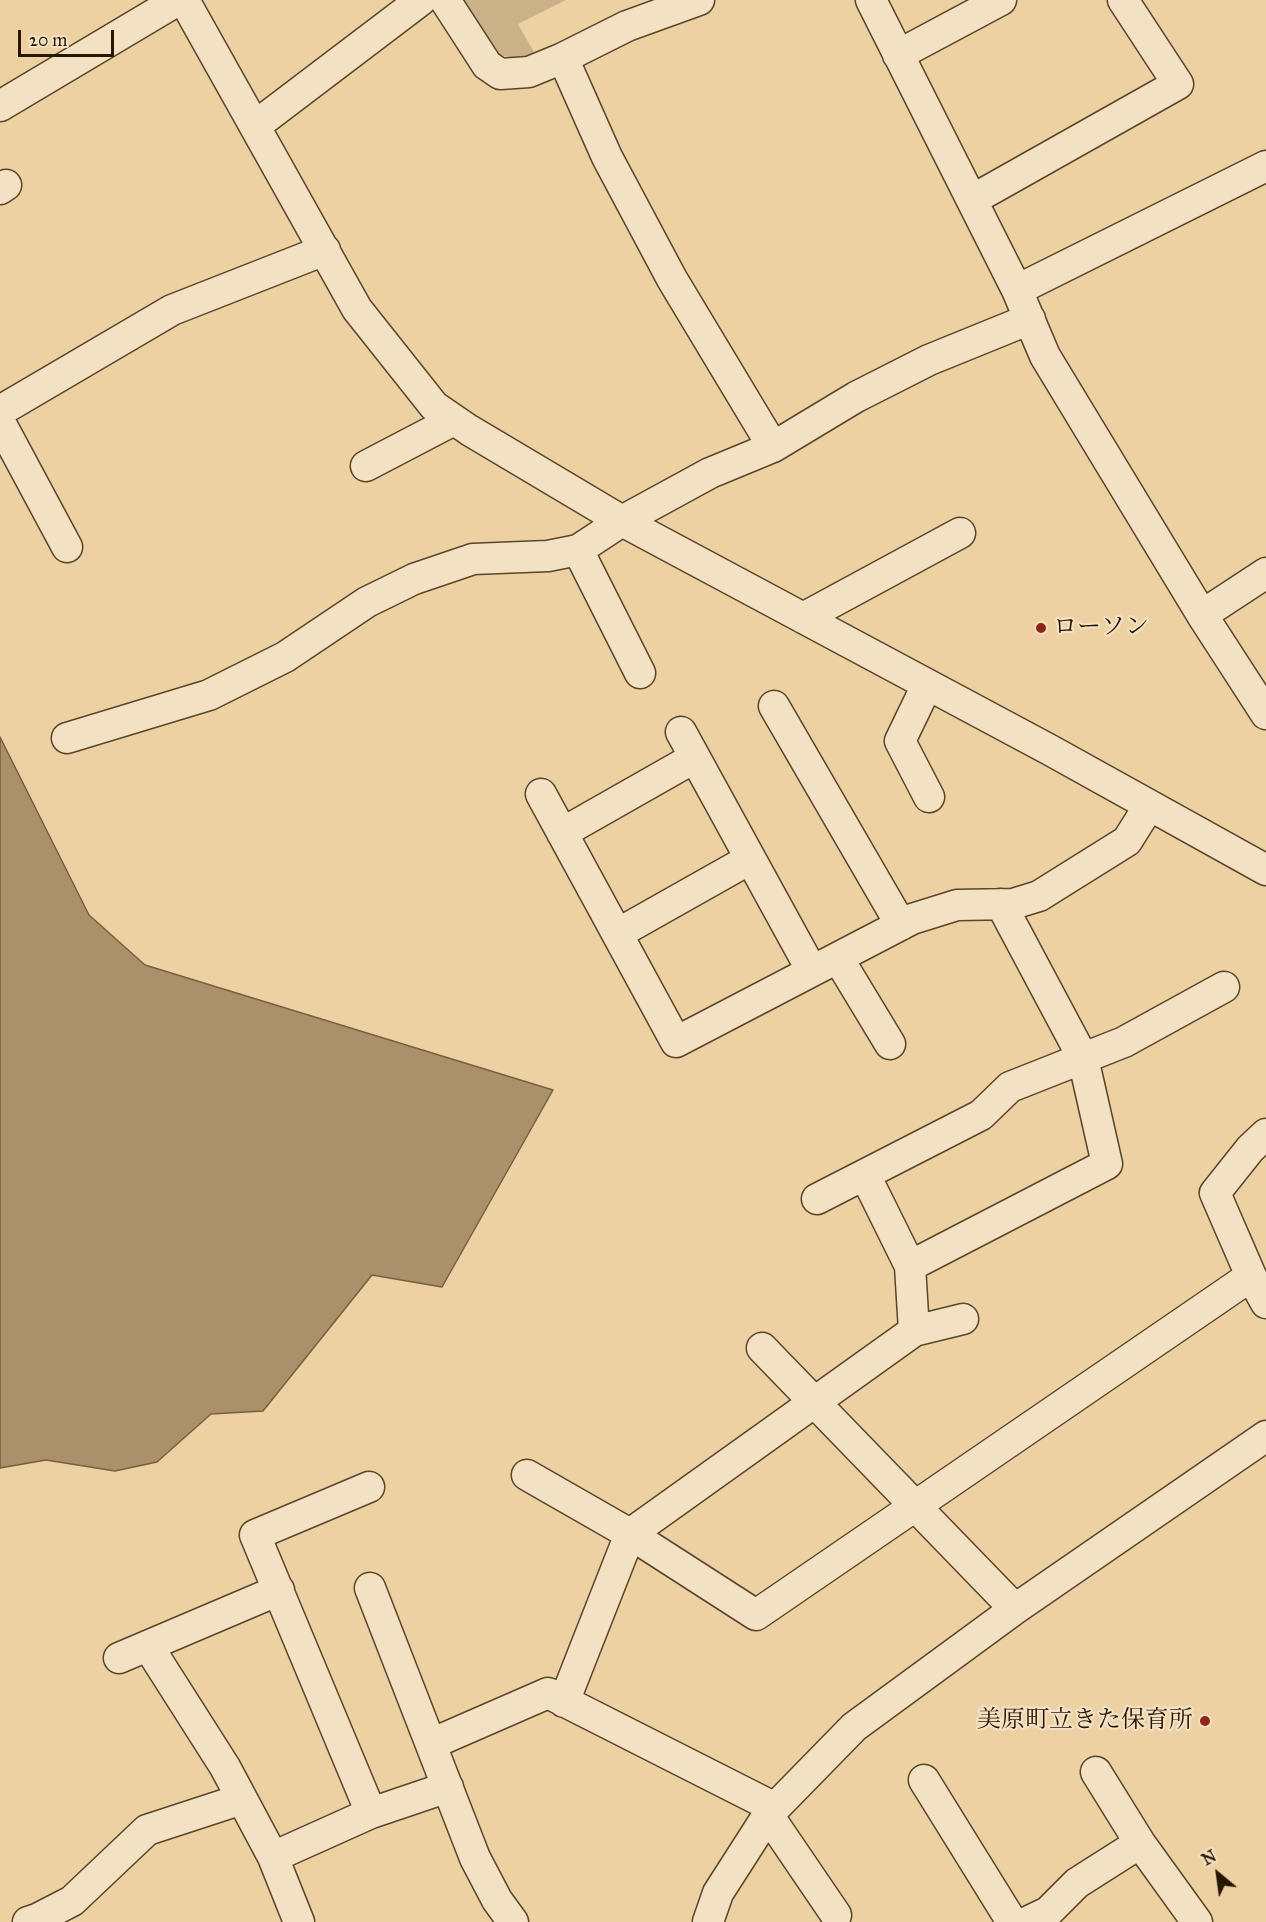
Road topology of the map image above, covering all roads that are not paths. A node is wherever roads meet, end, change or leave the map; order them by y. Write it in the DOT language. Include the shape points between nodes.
graph roads {
  1 [pos="178,0"];
  2 [pos="184,0"];
  3 [pos="421,0"];
  4 [pos="445,0"];
  5 [pos="699,0"];
  6 [pos="871,0"];
  7 [pos="1001,0"];
  8 [pos="1123,0"];
  9 [pos="898,55"];
  10 [pos="563,58"];
  11 [pos="0,106"];
  12 [pos="255,126"];
  13 [pos="1266,166"];
  14 [pos="972,200"];
  15 [pos="325,250"];
  16 [pos="1017,290"];
  17 [pos="1030,319"];
  18 [pos="0,411"];
  19 [pos="453,420"];
  20 [pos="0,422"];
  21 [pos="773,447"];
  22 [pos="366,466"];
  23 [pos="622,521"];
  24 [pos="960,533"];
  25 [pos="67,548"];
  26 [pos="578,550"];
  27 [pos="1266,573"];
  28 [pos="1202,615"];
  29 [pos="803,618"];
  30 [pos="640,673"];
  31 [pos="927,685"];
  32 [pos="1263,700"];
  33 [pos="774,706"];
  34 [pos="681,732"];
  35 [pos="67,738"];
  36 [pos="694,758"];
  37 [pos="541,794"];
  38 [pos="929,797"];
  39 [pos="1149,806"];
  40 [pos="562,833"];
  41 [pos="750,859"];
  42 [pos="1266,870"];
  43 [pos="1001,904"];
  44 [pos="901,925"];
  45 [pos="617,934"];
  46 [pos="825,964"];
  47 [pos="1224,987"];
  48 [pos="890,1044"];
  49 [pos="1083,1058"];
  50 [pos="1266,1134"];
  51 [pos="865,1175"];
  52 [pos="817,1198"];
  53 [pos="910,1266"];
  54 [pos="1251,1276"];
  55 [pos="1266,1304"];
  56 [pos="963,1319"];
  57 [pos="914,1331"];
  58 [pos="762,1348"];
  59 [pos="815,1402"];
  60 [pos="1266,1436"];
  61 [pos="527,1475"];
  62 [pos="369,1487"];
  63 [pos="917,1506"];
  64 [pos="630,1534"];
  65 [pos="370,1588"];
  66 [pos="279,1590"];
  67 [pos="1015,1609"];
  68 [pos="148,1646"];
  69 [pos="119,1658"];
  70 [pos="564,1701"];
  71 [pos="431,1744"];
  72 [pos="1096,1772"];
  73 [pos="924,1779"];
  74 [pos="448,1787"];
  75 [pos="242,1799"];
  76 [pos="772,1812"];
  77 [pos="371,1813"];
  78 [pos="1140,1843"];
  79 [pos="273,1857"];
  80 [pos="836,1915"];
  81 [pos="28,1922"];
  82 [pos="299,1922"];
  83 [pos="513,1922"];
  84 [pos="708,1922"];
  85 [pos="1012,1922"];
  86 [pos="1027,1922"];
  87 [pos="1197,1922"];
  1 -- 11 [label="street"];
  2 -- 12 [label="street"];
  3 -- 12 [label="street"];
  4 -- 10 [label="street" via="487,65 500,74 530,72"];
  5 -- 10 [label="street" via="627,26"];
  6 -- 9 [label="street"];
  7 -- 9 [label="street"];
  8 -- 14 [label="street" via="1178,84"];
  9 -- 14 [label="street"];
  10 -- 21 [label="street" via="608,157 672,279"];
  12 -- 15 [label="street"];
  13 -- 16 [label="street"];
  14 -- 16 [label="street"];
  15 -- 18 [label="street" via="172,310"];
  15 -- 19 [label="street" via="357,309 434,406"];
  16 -- 17 [label="street"];
  17 -- 21 [label="street" via="929,360 856,397"];
  17 -- 28 [label="street" via="1045,356"];
  19 -- 22 [label="street"];
  19 -- 23 [label="street"];
  20 -- 25 [label="street"];
  21 -- 23 [label="street" via="710,473"];
  23 -- 26 [label="street"];
  23 -- 29 [label="street"];
  24 -- 29 [label="street"];
  26 -- 30 [label="street"];
  26 -- 35 [label="street" via="548,556 473,559 414,579 367,602 285,657 209,695"];
  27 -- 28 [label="street"];
  28 -- 32 [label="street"];
  29 -- 31 [label="street"];
  31 -- 38 [label="street" via="900,741"];
  31 -- 39 [label="street"];
  33 -- 44 [label="street"];
  34 -- 36 [label="street"];
  36 -- 40 [label="street"];
  36 -- 41 [label="street"];
  37 -- 40 [label="street"];
  39 -- 42 [label="street"];
  39 -- 43 [label="street" via="1127,841 1039,896"];
  40 -- 45 [label="street"];
  41 -- 45 [label="street"];
  41 -- 46 [label="street"];
  43 -- 44 [label="street" via="957,905"];
  43 -- 49 [label="street"];
  44 -- 46 [label="street"];
  45 -- 46 [label="street" via="676,1042"];
  46 -- 48 [label="street"];
  47 -- 49 [label="street" via="1124,1042"];
  49 -- 51 [label="street" via="1011,1087 981,1115"];
  49 -- 53 [label="street" via="1107,1164"];
  50 -- 54 [label="street" via="1215,1193"];
  51 -- 52 [label="street"];
  51 -- 53 [label="street"];
  53 -- 57 [label="street"];
  54 -- 55 [label="street"];
  54 -- 63 [label="street"];
  56 -- 57 [label="street"];
  57 -- 59 [label="street"];
  58 -- 59 [label="street"];
  59 -- 63 [label="street"];
  59 -- 64 [label="street"];
  60 -- 67 [label="street"];
  61 -- 64 [label="street"];
  62 -- 66 [label="street" via="255,1535"];
  63 -- 64 [label="street" via="756,1615"];
  63 -- 67 [label="street"];
  64 -- 70 [label="street"];
  65 -- 71 [label="street"];
  66 -- 68 [label="street"];
  66 -- 77 [label="street"];
  67 -- 76 [label="street" via="854,1727"];
  68 -- 69 [label="street"];
  68 -- 75 [label="street"];
  70 -- 71 [label="street" via="548,1693"];
  70 -- 76 [label="street"];
  71 -- 74 [label="street"];
  72 -- 78 [label="street"];
  73 -- 85 [label="street"];
  74 -- 77 [label="street"];
  74 -- 83 [label="street" via="475,1858"];
  75 -- 79 [label="street"];
  75 -- 81 [label="street" via="147,1830 72,1901"];
  76 -- 80 [label="street"];
  76 -- 84 [label="street" via="718,1893"];
  77 -- 79 [label="street"];
  78 -- 86 [label="street" via="1077,1883 1048,1912"];
  78 -- 87 [label="street"];
  79 -- 82 [label="street"];
}
